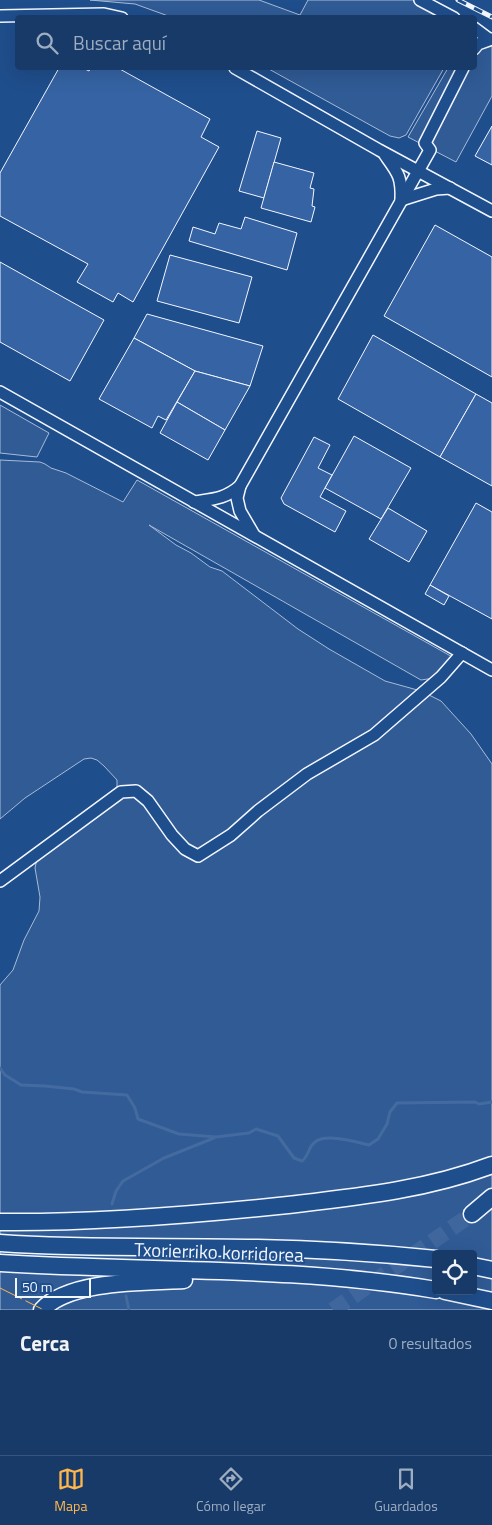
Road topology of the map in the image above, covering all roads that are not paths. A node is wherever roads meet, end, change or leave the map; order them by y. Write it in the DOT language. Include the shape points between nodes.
graph roads {
  1 [pos="420,0"];
  2 [pos="44,15"];
  3 [pos="108,15"];
  4 [pos="448,15"];
  5 [pos="0,16"];
  6 [pos="15,16"];
  7 [pos="477,30"];
  8 [pos="490,39"];
  9 [pos="477,45"];
  10 [pos="239,70"];
  11 [pos="462,70"];
  12 [pos="382,151"];
  13 [pos="419,170"];
  14 [pos="450,188"];
  15 [pos="402,200"];
  16 [pos="492,211"];
  17 [pos="0,392"];
  18 [pos="232,497"];
  19 [pos="194,502"];
  20 [pos="222,518"];
  21 [pos="254,536"];
  22 [pos="462,652"];
  23 [pos="492,670"];
  24 [pos="0,881"];
  25 [pos="492,1165"];
  26 [pos="492,1197"];
  27 [pos="472,1214"];
  28 [pos="0,1222"];
  29 [pos="0,1243"];
  30 [pos="432,1260"];
  31 [pos="0,1263"];
  32 [pos="477,1267"];
  33 [pos="492,1270"];
  34 [pos="268,1274"];
  35 [pos="432,1289"];
  36 [pos="464,1295"];
  37 [pos="492,1301"];
  38 [pos="42,1310"];
  1 -- 4 [label="street"];
  2 -- 3 [label="street"];
  5 -- 6 [label="street"];
  7 -- 8 [label="street"];
  8 -- 9 [label="street"];
  10 -- 12 [label="street"];
  11 -- 13 [label="street" via="425,143 430,150"];
  12 -- 13 [label="street"];
  12 -- 15 [label="street" via="399,174"];
  13 -- 14 [label="street"];
  13 -- 15 [label="street"];
  14 -- 15 [label="street"];
  14 -- 16 [label="street"];
  15 -- 18 [label="street"];
  17 -- 19 [label="street"];
  18 -- 19 [label="street"];
  18 -- 20 [label="street" via="222,509"];
  18 -- 21 [label="street"];
  19 -- 20 [label="street"];
  20 -- 21 [label="street"];
  21 -- 22 [label="street"];
  22 -- 23 [label="street"];
  22 -- 24 [label="street" via="441,677 374,735 307,774 198,856 172,835 148,801 136,792 121,792"];
  25 -- 28 [label="highway" via="435,1183 356,1197 111,1219"];
  26 -- 27 [label="highway"];
  29 -- 30 [label="highway, Txorierriko korridorea" via="299,1248"];
  31 -- 34 [label="highway, Txorierriko korridorea"];
  32 -- 33 [label="highway"];
  34 -- 35 [label="highway, Txorierriko korridorea" via="352,1278"];
  34 -- 38 [label="highway" via="94,1287 68,1293"];
  36 -- 37 [label="highway"];
}
